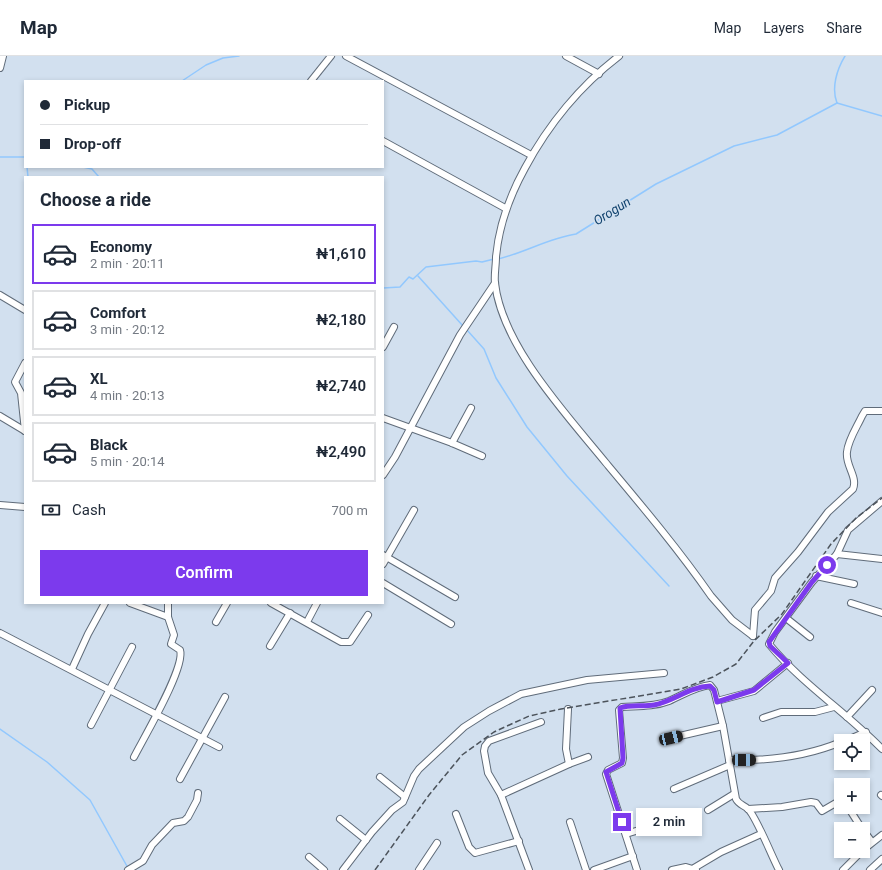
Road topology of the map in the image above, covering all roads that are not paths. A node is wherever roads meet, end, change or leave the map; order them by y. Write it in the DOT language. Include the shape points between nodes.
graph roads {
  1 [pos="3,56"];
  2 [pos="331,56"];
  3 [pos="346,56"];
  4 [pos="566,56"];
  5 [pos="619,56"];
  6 [pos="0,68"];
  7 [pos="599,74"];
  8 [pos="312,80"];
  9 [pos="384,142"];
  10 [pos="531,155"];
  11 [pos="505,208"];
  12 [pos="495,283"];
  13 [pos="0,295"];
  14 [pos="24,309"];
  15 [pos="394,327"];
  16 [pos="384,346"];
  17 [pos="24,365"];
  18 [pos="471,408"];
  19 [pos="882,411"];
  20 [pos="0,416"];
  21 [pos="384,418"];
  22 [pos="24,422"];
  23 [pos="410,428"];
  24 [pos="24,430"];
  25 [pos="452,443"];
  26 [pos="482,456"];
  27 [pos="384,473"];
  28 [pos="881,503"];
  29 [pos="0,505"];
  30 [pos="24,507"];
  31 [pos="414,510"];
  32 [pos="837,554"];
  33 [pos="385,556"];
  34 [pos="882,559"];
  35 [pos="816,576"];
  36 [pos="384,584"];
  37 [pos="854,584"];
  38 [pos="455,597"];
  39 [pos="851,603"];
  40 [pos="104,604"];
  41 [pos="133,604"];
  42 [pos="168,604"];
  43 [pos="226,604"];
  44 [pos="273,604"];
  45 [pos="316,604"];
  46 [pos="290,613"];
  47 [pos="882,613"];
  48 [pos="368,615"];
  49 [pos="168,617"];
  50 [pos="786,618"];
  51 [pos="216,622"];
  52 [pos="307,622"];
  53 [pos="451,624"];
  54 [pos="0,633"];
  55 [pos="810,637"];
  56 [pos="270,646"];
  57 [pos="132,647"];
  58 [pos="788,663"];
  59 [pos="72,669"];
  60 [pos="664,673"];
  61 [pos="110,689"];
  62 [pos="872,690"];
  63 [pos="225,697"];
  64 [pos="717,702"];
  65 [pos="834,707"];
  66 [pos="568,709"];
  67 [pos="156,713"];
  68 [pos="847,717"];
  69 [pos="763,718"];
  70 [pos="541,722"];
  71 [pos="91,725"];
  72 [pos="724,726"];
  73 [pos="866,732"];
  74 [pos="861,734"];
  75 [pos="203,738"];
  76 [pos="671,738"];
  77 [pos="834,745"];
  78 [pos="219,747"];
  79 [pos="882,749"];
  80 [pos="134,757"];
  81 [pos="588,757"];
  82 [pos="730,762"];
  83 [pos="569,764"];
  84 [pos="380,777"];
  85 [pos="180,779"];
  86 [pos="674,789"];
  87 [pos="198,793"];
  88 [pos="501,794"];
  89 [pos="734,794"];
  90 [pos="405,797"];
  91 [pos="834,804"];
  92 [pos="748,809"];
  93 [pos="708,810"];
  94 [pos="456,814"];
  95 [pos="691,814"];
  96 [pos="340,819"];
  97 [pos="570,822"];
  98 [pos="626,834"];
  99 [pos="761,834"];
  100 [pos="882,835"];
  101 [pos="870,839"];
  102 [pos="366,840"];
  103 [pos="519,840"];
  104 [pos="872,842"];
  105 [pos="437,843"];
  106 [pos="633,856"];
  107 [pos="309,857"];
  108 [pos="854,858"];
  109 [pos="882,859"];
  110 [pos="695,869"];
  111 [pos="128,870"];
  112 [pos="324,870"];
  113 [pos="343,870"];
  114 [pos="419,870"];
  115 [pos="529,870"];
  116 [pos="586,870"];
  117 [pos="594,870"];
  118 [pos="637,870"];
  119 [pos="672,870"];
  120 [pos="779,870"];
  121 [pos="843,870"];
  122 [pos="870,870"];
  1 -- 6 [label="street"];
  2 -- 8 [label="street"];
  3 -- 10 [label="street"];
  4 -- 7 [label="street"];
  5 -- 7 [label="street"];
  7 -- 10 [label="street" via="575,96"];
  9 -- 11 [label="street"];
  10 -- 11 [label="street"];
  11 -- 12 [label="street" via="498,235"];
  12 -- 19 [label="street" via="501,308 513,338 548,390 711,596 732,620 753,636 755,610 771,591 775,578 828,512 855,484 848,465 847,452 862,416 865,412"];
  12 -- 23 [label="street" via="460,335"];
  13 -- 14 [label="street"];
  15 -- 16 [label="street"];
  17 -- 22 [label="street" via="15,382 21,393"];
  18 -- 25 [label="street"];
  20 -- 24 [label="street"];
  21 -- 23 [label="street"];
  23 -- 25 [label="street"];
  23 -- 27 [label="street"];
  25 -- 26 [label="street"];
  28 -- 32 [label="street" via="848,530"];
  29 -- 30 [label="street"];
  31 -- 33 [label="street"];
  32 -- 34 [label="street"];
  32 -- 35 [label="street"];
  33 -- 38 [label="street"];
  35 -- 37 [label="street"];
  35 -- 50 [label="street"];
  36 -- 53 [label="street"];
  39 -- 47 [label="street"];
  40 -- 59 [label="street"];
  41 -- 49 [label="street"];
  42 -- 49 [label="street"];
  43 -- 51 [label="street"];
  44 -- 46 [label="street"];
  45 -- 52 [label="street"];
  46 -- 52 [label="street"];
  46 -- 56 [label="street"];
  48 -- 52 [label="street" via="354,638 345,642"];
  49 -- 67 [label="street" via="174,635 172,644 180,650 181,657 177,673"];
  50 -- 55 [label="street"];
  50 -- 58 [label="street" via="769,644"];
  54 -- 59 [label="street"];
  57 -- 61 [label="street"];
  58 -- 64 [label="street" via="754,690"];
  58 -- 65 [label="street"];
  59 -- 61 [label="street"];
  60 -- 90 [label="street" via="587,680 512,698 464,727 436,752 414,776"];
  61 -- 67 [label="street"];
  61 -- 71 [label="street"];
  62 -- 68 [label="street"];
  63 -- 75 [label="street"];
  64 -- 72 [label="street"];
  64 -- 98 [label="street" via="714,690 710,686 704,686 654,705 622,707 619,710 622,763 606,772"];
  65 -- 68 [label="street"];
  65 -- 69 [label="street" via="815,712 781,712"];
  66 -- 83 [label="street" via="566,748"];
  67 -- 75 [label="street"];
  67 -- 80 [label="street"];
  68 -- 73 [label="street"];
  70 -- 88 [label="street" via="489,741 485,746 488,773"];
  72 -- 76 [label="street"];
  72 -- 82 [label="street"];
  73 -- 74 [label="street"];
  73 -- 79 [label="street"];
  75 -- 78 [label="street"];
  75 -- 85 [label="street"];
  77 -- 82 [label="street" via="782,759"];
  81 -- 83 [label="street"];
  82 -- 86 [label="street"];
  82 -- 89 [label="street"];
  83 -- 88 [label="street"];
  84 -- 90 [label="street"];
  87 -- 111 [label="street" via="188,817 173,823 152,845 143,861"];
  88 -- 103 [label="street"];
  89 -- 92 [label="street" via="739,804"];
  89 -- 93 [label="street"];
  90 -- 102 [label="street"];
  91 -- 92 [label="street" via="822,811 811,802"];
  92 -- 99 [label="street"];
  94 -- 103 [label="street" via="475,853"];
  95 -- 98 [label="street"];
  96 -- 102 [label="street"];
  97 -- 116 [label="street"];
  98 -- 106 [label="street"];
  99 -- 110 [label="street" via="722,852"];
  99 -- 120 [label="street"];
  100 -- 104 [label="street"];
  101 -- 104 [label="street"];
  102 -- 113 [label="street"];
  103 -- 115 [label="street"];
  105 -- 114 [label="street"];
  106 -- 117 [label="street"];
  106 -- 118 [label="street"];
  107 -- 112 [label="street"];
  108 -- 121 [label="street"];
  109 -- 122 [label="street"];
  110 -- 119 [label="street" via="686,867"];
}
